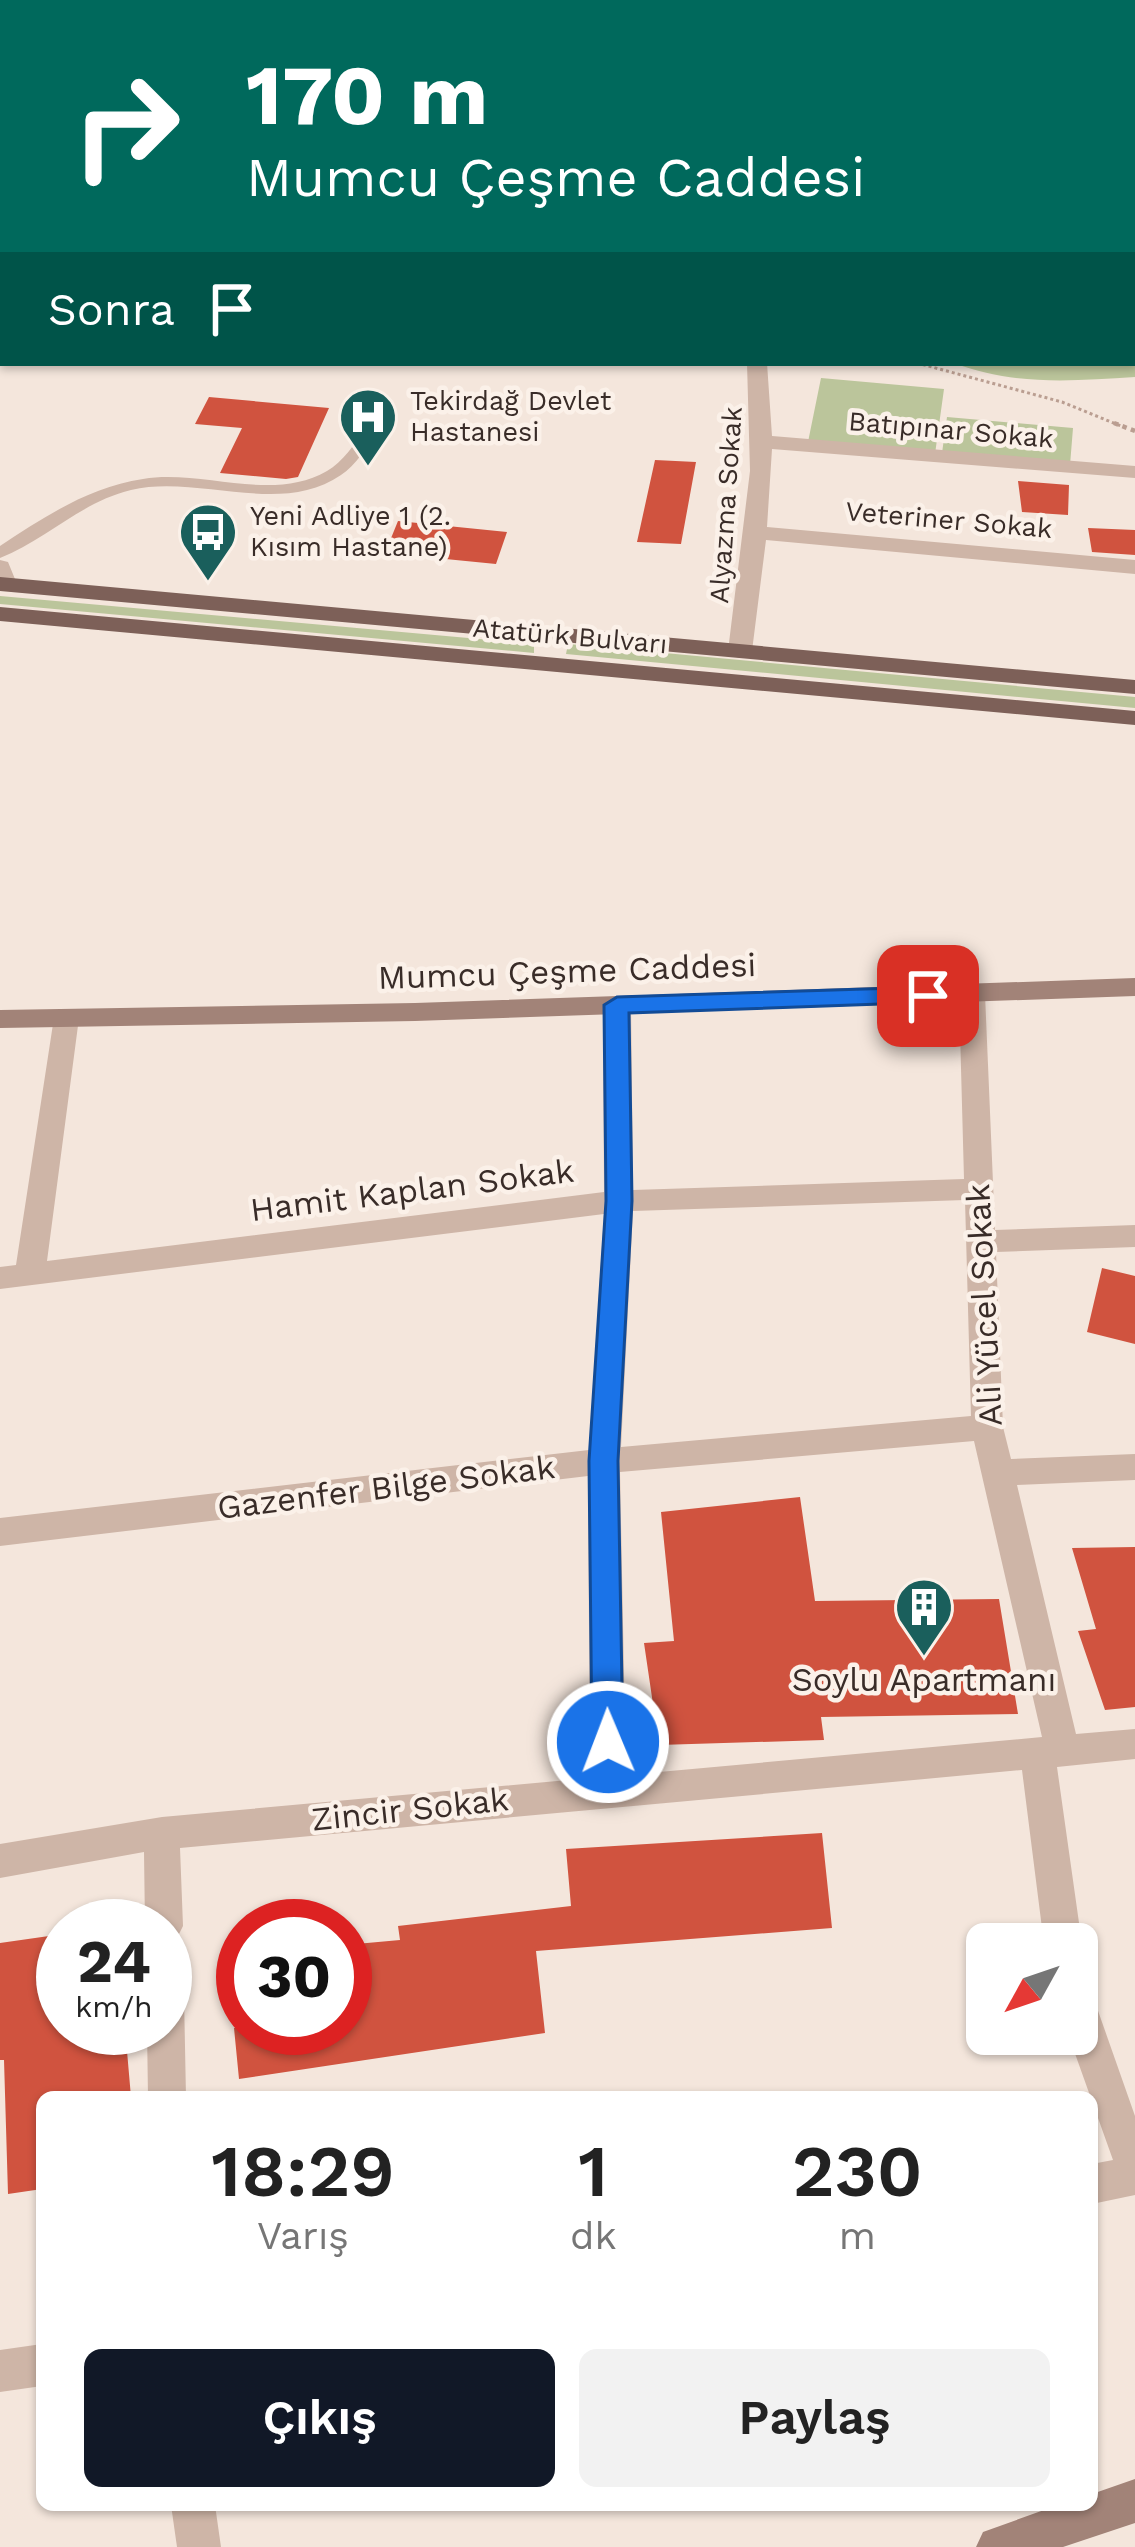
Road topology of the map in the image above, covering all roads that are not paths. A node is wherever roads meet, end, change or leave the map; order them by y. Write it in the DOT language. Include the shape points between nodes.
graph roads {
  1 [pos="0,246"];
  2 [pos="0,267"];
  3 [pos="757,366"];
  4 [pos="370,433"];
  5 [pos="763,442"];
  6 [pos="1135,472"];
  7 [pos="757,533"];
  8 [pos="0,553"];
  9 [pos="1135,567"];
  10 [pos="2,578"];
  11 [pos="0,614"];
  12 [pos="740,651"];
  13 [pos="1135,687"];
  14 [pos="1135,718"];
  15 [pos="1135,987"];
  16 [pos="972,994"];
  17 [pos="617,1005"];
  18 [pos="0,1018"];
  19 [pos="64,1018"];
  20 [pos="978,1189"];
  21 [pos="619,1201"];
  22 [pos="1135,1236"];
  23 [pos="979,1243"];
  24 [pos="15,1276"];
  25 [pos="987,1427"];
  26 [pos="604,1461"];
  27 [pos="1135,1467"];
  28 [pos="998,1473"];
  29 [pos="0,1532"];
  30 [pos="1135,1744"];
  31 [pos="1050,1752"];
  32 [pos="608,1789"];
  33 [pos="162,1833"];
  34 [pos="0,1861"];
  35 [pos="163,1899"];
  36 [pos="1062,1923"];
  37 [pos="166,2055"];
  38 [pos="1093,2055"];
  39 [pos="167,2091"];
  40 [pos="1135,2164"];
  41 [pos="1135,2175"];
  42 [pos="1098,2183"];
  43 [pos="36,2366"];
  44 [pos="0,2372"];
  45 [pos="1135,2501"];
  46 [pos="194,2511"];
  47 [pos="199,2547"];
  48 [pos="998,2547"];
  1 -- 2 [label="street"];
  3 -- 5 [label="street, Alyazma Sokak"];
  4 -- 8 [label="lane" via="337,472 312,484 150,482 111,491"];
  5 -- 6 [label="street, Batıpınar Sokak"];
  5 -- 7 [label="street, Alyazma Sokak"];
  7 -- 9 [label="street, Veteriner Sokak"];
  7 -- 12 [label="street, Alyazma Sokak"];
  10 -- 12 [label="main road, Atatürk Bulvarı"];
  11 -- 14 [label="main road, Atatürk Bulvarı"];
  12 -- 13 [label="main road, Atatürk Bulvarı"];
  15 -- 16 [label="street, Mumcu Çeşme Caddesi"];
  16 -- 17 [label="street, Mumcu Çeşme Caddesi"];
  16 -- 20 [label="street, Ali Yücel Sokak"];
  17 -- 19 [label="street, Mumcu Çeşme Caddesi"];
  17 -- 21 [label="street"];
  18 -- 19 [label="street, Mumcu Çeşme Caddesi"];
  19 -- 24 [label="street"];
  20 -- 21 [label="street, Hamit Kaplan Sokak"];
  20 -- 23 [label="street, Ali Yücel Sokak"];
  21 -- 24 [label="street, Hamit Kaplan Sokak"];
  21 -- 26 [label="street"];
  22 -- 23 [label="street"];
  23 -- 25 [label="street, Ali Yücel Sokak"];
  25 -- 26 [label="street, Gazenfer Bilge Sokak"];
  25 -- 28 [label="street, Ali Yücel Sokak"];
  26 -- 29 [label="street, Gazenfer Bilge Sokak"];
  26 -- 32 [label="street"];
  27 -- 28 [label="street"];
  28 -- 31 [label="street, Ali Yücel Sokak"];
  30 -- 31 [label="street, Zincir Sokak"];
  31 -- 32 [label="street, Zincir Sokak"];
  31 -- 36 [label="street, Ali Yücel Sokak"];
  32 -- 33 [label="street, Zincir Sokak"];
  33 -- 34 [label="street, Zincir Sokak"];
  33 -- 35 [label="street"];
  37 -- 39 [label="street"];
  38 -- 40 [label="street"];
  41 -- 42 [label="street"];
  43 -- 44 [label="street"];
  45 -- 48 [label="street"];
  46 -- 47 [label="street"];
}
